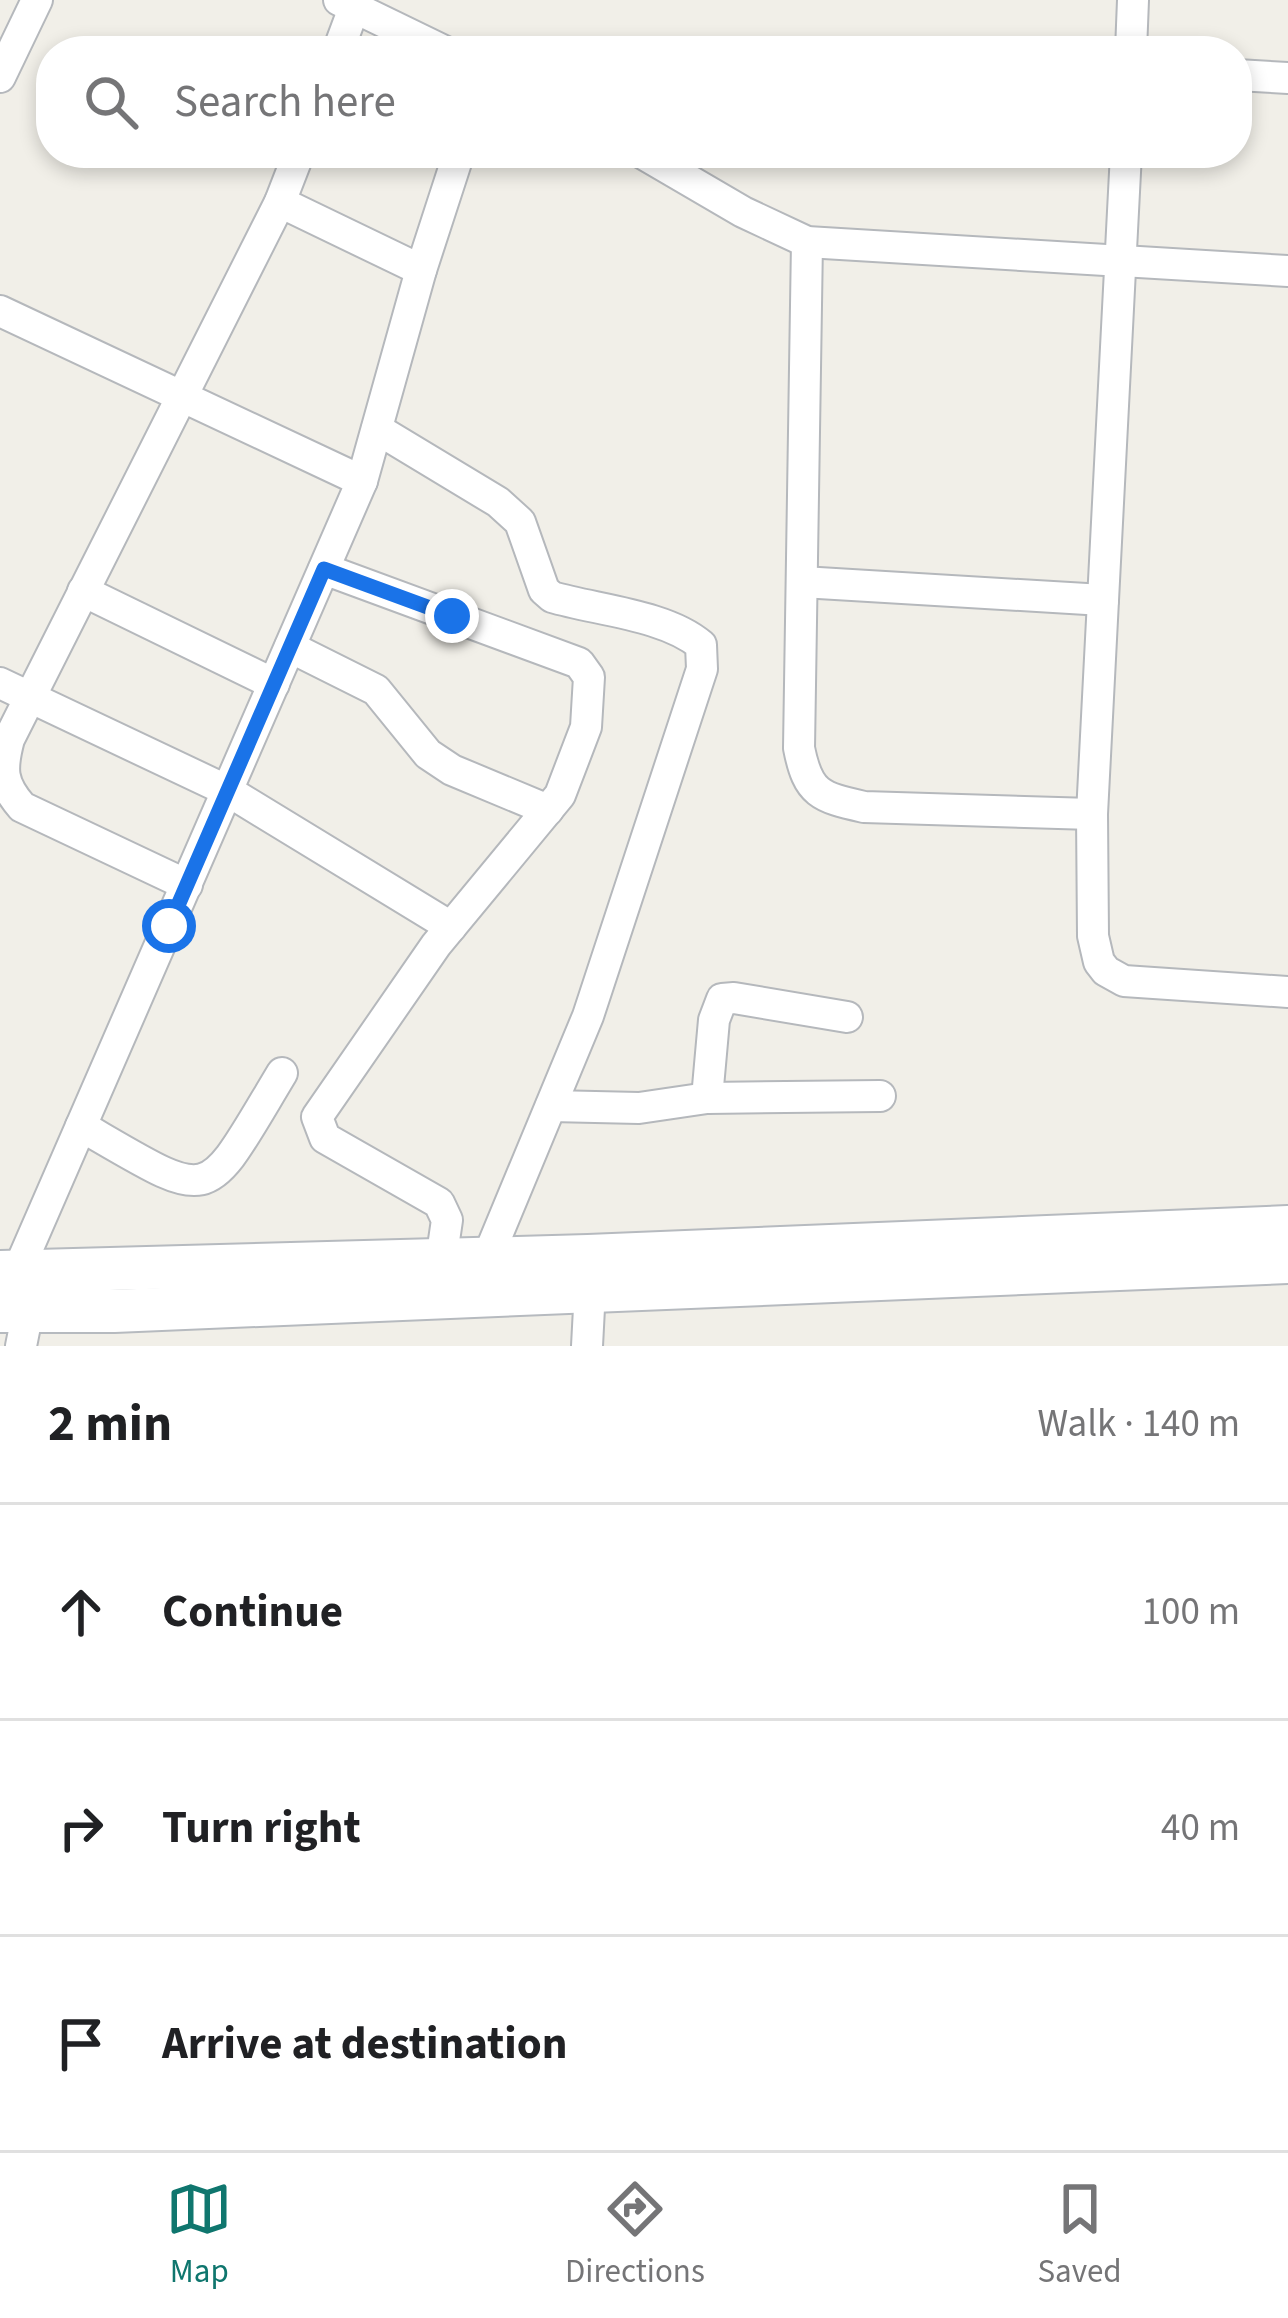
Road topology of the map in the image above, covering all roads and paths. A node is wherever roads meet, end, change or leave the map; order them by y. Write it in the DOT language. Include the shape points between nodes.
graph roads {
  1 [pos="37,0"];
  2 [pos="1133,0"];
  3 [pos="346,4"];
  4 [pos="341,36"];
  5 [pos="413,36"];
  6 [pos="1132,36"];
  7 [pos="0,76"];
  8 [pos="1252,76"];
  9 [pos="1288,78"];
  10 [pos="293,168"];
  11 [pos="454,168"];
  12 [pos="668,168"];
  13 [pos="1125,168"];
  14 [pos="280,202"];
  15 [pos="807,242"];
  16 [pos="1120,263"];
  17 [pos="421,270"];
  18 [pos="1288,271"];
  19 [pos="0,311"];
  20 [pos="180,394"];
  21 [pos="376,429"];
  22 [pos="362,481"];
  23 [pos="324,569"];
  24 [pos="802,582"];
  25 [pos="82,591"];
  26 [pos="1102,600"];
  27 [pos="290,647"];
  28 [pos="0,682"];
  29 [pos="274,684"];
  30 [pos="29,698"];
  31 [pos="228,791"];
  32 [pos="548,810"];
  33 [pos="1092,814"];
  34 [pos="187,885"];
  35 [pos="451,927"];
  36 [pos="1288,992"];
  37 [pos="847,1017"];
  38 [pos="282,1073"];
  39 [pos="880,1096"];
  40 [pos="707,1098"];
  41 [pos="551,1106"];
  42 [pos="81,1126"];
  43 [pos="1288,1227"];
  44 [pos="1112,1251"];
  45 [pos="487,1259"];
  46 [pos="441,1261"];
  47 [pos="1288,1262"];
  48 [pos="590,1289"];
  49 [pos="13,1303"];
  50 [pos="587,1346"];
  1 -- 7 [label="street"];
  2 -- 6 [label="street"];
  3 -- 4 [label="street"];
  3 -- 5 [label="street"];
  8 -- 9 [label="street"];
  10 -- 14 [label="street"];
  11 -- 17 [label="street"];
  12 -- 15 [label="street"];
  13 -- 16 [label="street"];
  14 -- 17 [label="street"];
  14 -- 20 [label="street"];
  15 -- 16 [label="street"];
  15 -- 24 [label="street"];
  16 -- 18 [label="street"];
  16 -- 26 [label="street"];
  17 -- 21 [label="street"];
  19 -- 20 [label="street"];
  20 -- 22 [label="street"];
  20 -- 25 [label="street"];
  21 -- 22 [label="street"];
  21 -- 41 [label="street" via="520,522 552,596 642,618 701,645 695,691 589,1016"];
  22 -- 23 [label="street"];
  23 -- 27 [label="street"];
  23 -- 32 [label="street" via="586,669 583,741"];
  24 -- 26 [label="street"];
  24 -- 33 [label="street" via="799,748 814,790 864,807"];
  25 -- 29 [label="street"];
  25 -- 30 [label="street"];
  26 -- 33 [label="street"];
  27 -- 29 [label="street"];
  27 -- 32 [label="street" via="376,690 428,754 452,770"];
  28 -- 30 [label="street"];
  29 -- 31 [label="street"];
  30 -- 31 [label="street"];
  30 -- 34 [label="street" via="2,769 22,807"];
  31 -- 34 [label="street"];
  31 -- 35 [label="street"];
  32 -- 35 [label="street"];
  33 -- 36 [label="street" via="1093,936 1106,971 1124,980"];
  34 -- 42 [label="street"];
  35 -- 46 [label="street" via="317,1118 326,1138 440,1203 447,1220"];
  37 -- 40 [label="street" via="722,1000"];
  38 -- 42 [label="street" via="225,1168 200,1183 164,1174"];
  39 -- 40 [label="street"];
  40 -- 41 [label="street" via="639,1108"];
  41 -- 45 [label="street"];
  42 -- 49 [label="street"];
  43 -- 44 [label="street"];
  44 -- 45 [label="street"];
  44 -- 47 [label="street"];
  44 -- 48 [label="street"];
  45 -- 46 [label="street"];
  46 -- 49 [label="street"];
  48 -- 49 [label="street" via="114,1311"];
  48 -- 50 [label="street"];
}
